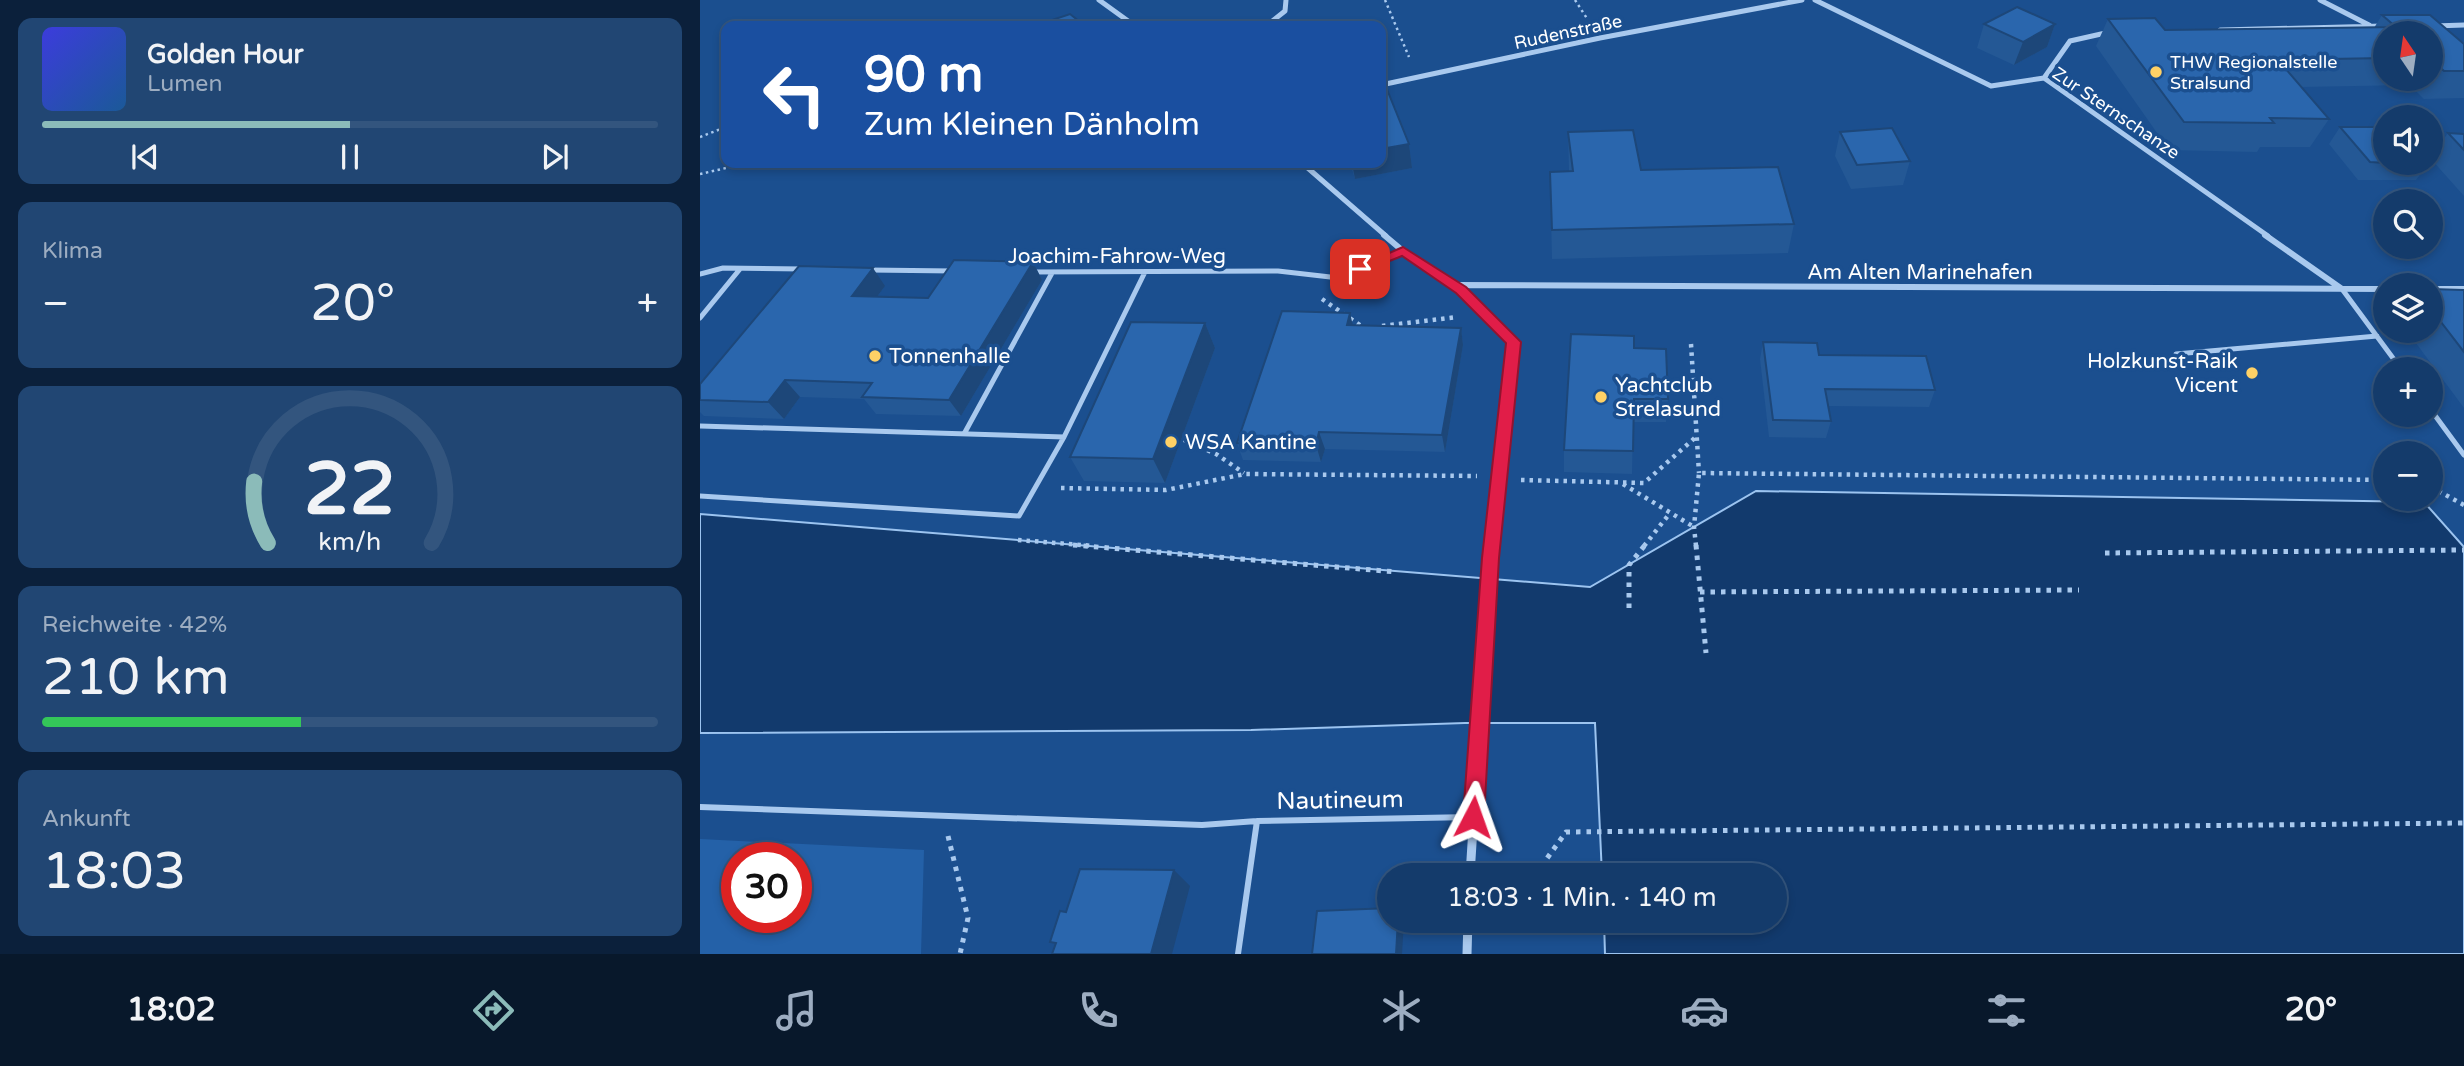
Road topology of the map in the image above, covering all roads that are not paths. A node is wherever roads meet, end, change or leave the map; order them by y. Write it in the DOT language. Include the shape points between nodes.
graph roads {
  1 [pos="1099,0"];
  2 [pos="1286,0"];
  3 [pos="1802,0"];
  4 [pos="1815,0"];
  5 [pos="2319,0"];
  6 [pos="1128,21"];
  7 [pos="1272,21"];
  8 [pos="2464,25"];
  9 [pos="2443,26"];
  10 [pos="2372,27"];
  11 [pos="2210,30"];
  12 [pos="2116,32"];
  13 [pos="2044,78"];
  14 [pos="1386,84"];
  15 [pos="1308,168"];
  16 [pos="1403,251"];
  17 [pos="741,268"];
  18 [pos="813,270"];
  19 [pos="867,270"];
  20 [pos="962,271"];
  21 [pos="1027,272"];
  22 [pos="1145,272"];
  23 [pos="1052,273"];
  24 [pos="700,274"];
  25 [pos="1455,285"];
  26 [pos="2342,289"];
  27 [pos="2373,289"];
  28 [pos="2443,289"];
  29 [pos="2464,289"];
  30 [pos="700,318"];
  31 [pos="2373,331"];
  32 [pos="2373,336"];
  33 [pos="2176,354"];
  34 [pos="700,426"];
  35 [pos="2443,426"];
  36 [pos="964,434"];
  37 [pos="1064,437"];
  38 [pos="2464,455"];
  39 [pos="700,496"];
  40 [pos="700,807"];
  41 [pos="1473,817"];
  42 [pos="1257,821"];
  43 [pos="1471,863"];
  44 [pos="1468,933"];
  45 [pos="1238,954"];
  46 [pos="1467,954"];
  1 -- 6 [label="street"];
  2 -- 7 [label="street" via="1285,11"];
  3 -- 14 [label="street, Rudenstraße"];
  4 -- 13 [label="street, Zur Sternschanze" via="1991,86"];
  5 -- 10 [label="street"];
  8 -- 9 [label="street"];
  10 -- 11 [label="street"];
  12 -- 13 [label="street" via="2070,41"];
  13 -- 26 [label="street, Zur Sternschanze"];
  15 -- 16 [label="street"];
  16 -- 22 [label="lane, Joachim-Fahrow-Weg" via="1339,278 1278,271"];
  16 -- 25 [label="street"];
  17 -- 18 [label="lane"];
  17 -- 24 [label="lane"];
  17 -- 30 [label="lane"];
  19 -- 20 [label="lane"];
  21 -- 23 [label="lane, Joachim-Fahrow-Weg"];
  22 -- 23 [label="lane, Joachim-Fahrow-Weg"];
  22 -- 37 [label="lane"];
  23 -- 36 [label="lane"];
  25 -- 26 [label="street, Am Alten Marinehafen"];
  25 -- 41 [label="street" via="1514,342 1490,558"];
  26 -- 27 [label="street, Am Alten Marinehafen"];
  26 -- 31 [label="lane"];
  28 -- 29 [label="street"];
  32 -- 33 [label="lane"];
  34 -- 36 [label="lane"];
  35 -- 38 [label="lane"];
  36 -- 37 [label="lane"];
  37 -- 39 [label="lane" via="1019,516"];
  40 -- 42 [label="lane" via="1202,825"];
  41 -- 42 [label="lane, Nautineum"];
  41 -- 43 [label="street"];
  42 -- 45 [label="lane, Nautineum"];
  44 -- 46 [label="street"];
}
